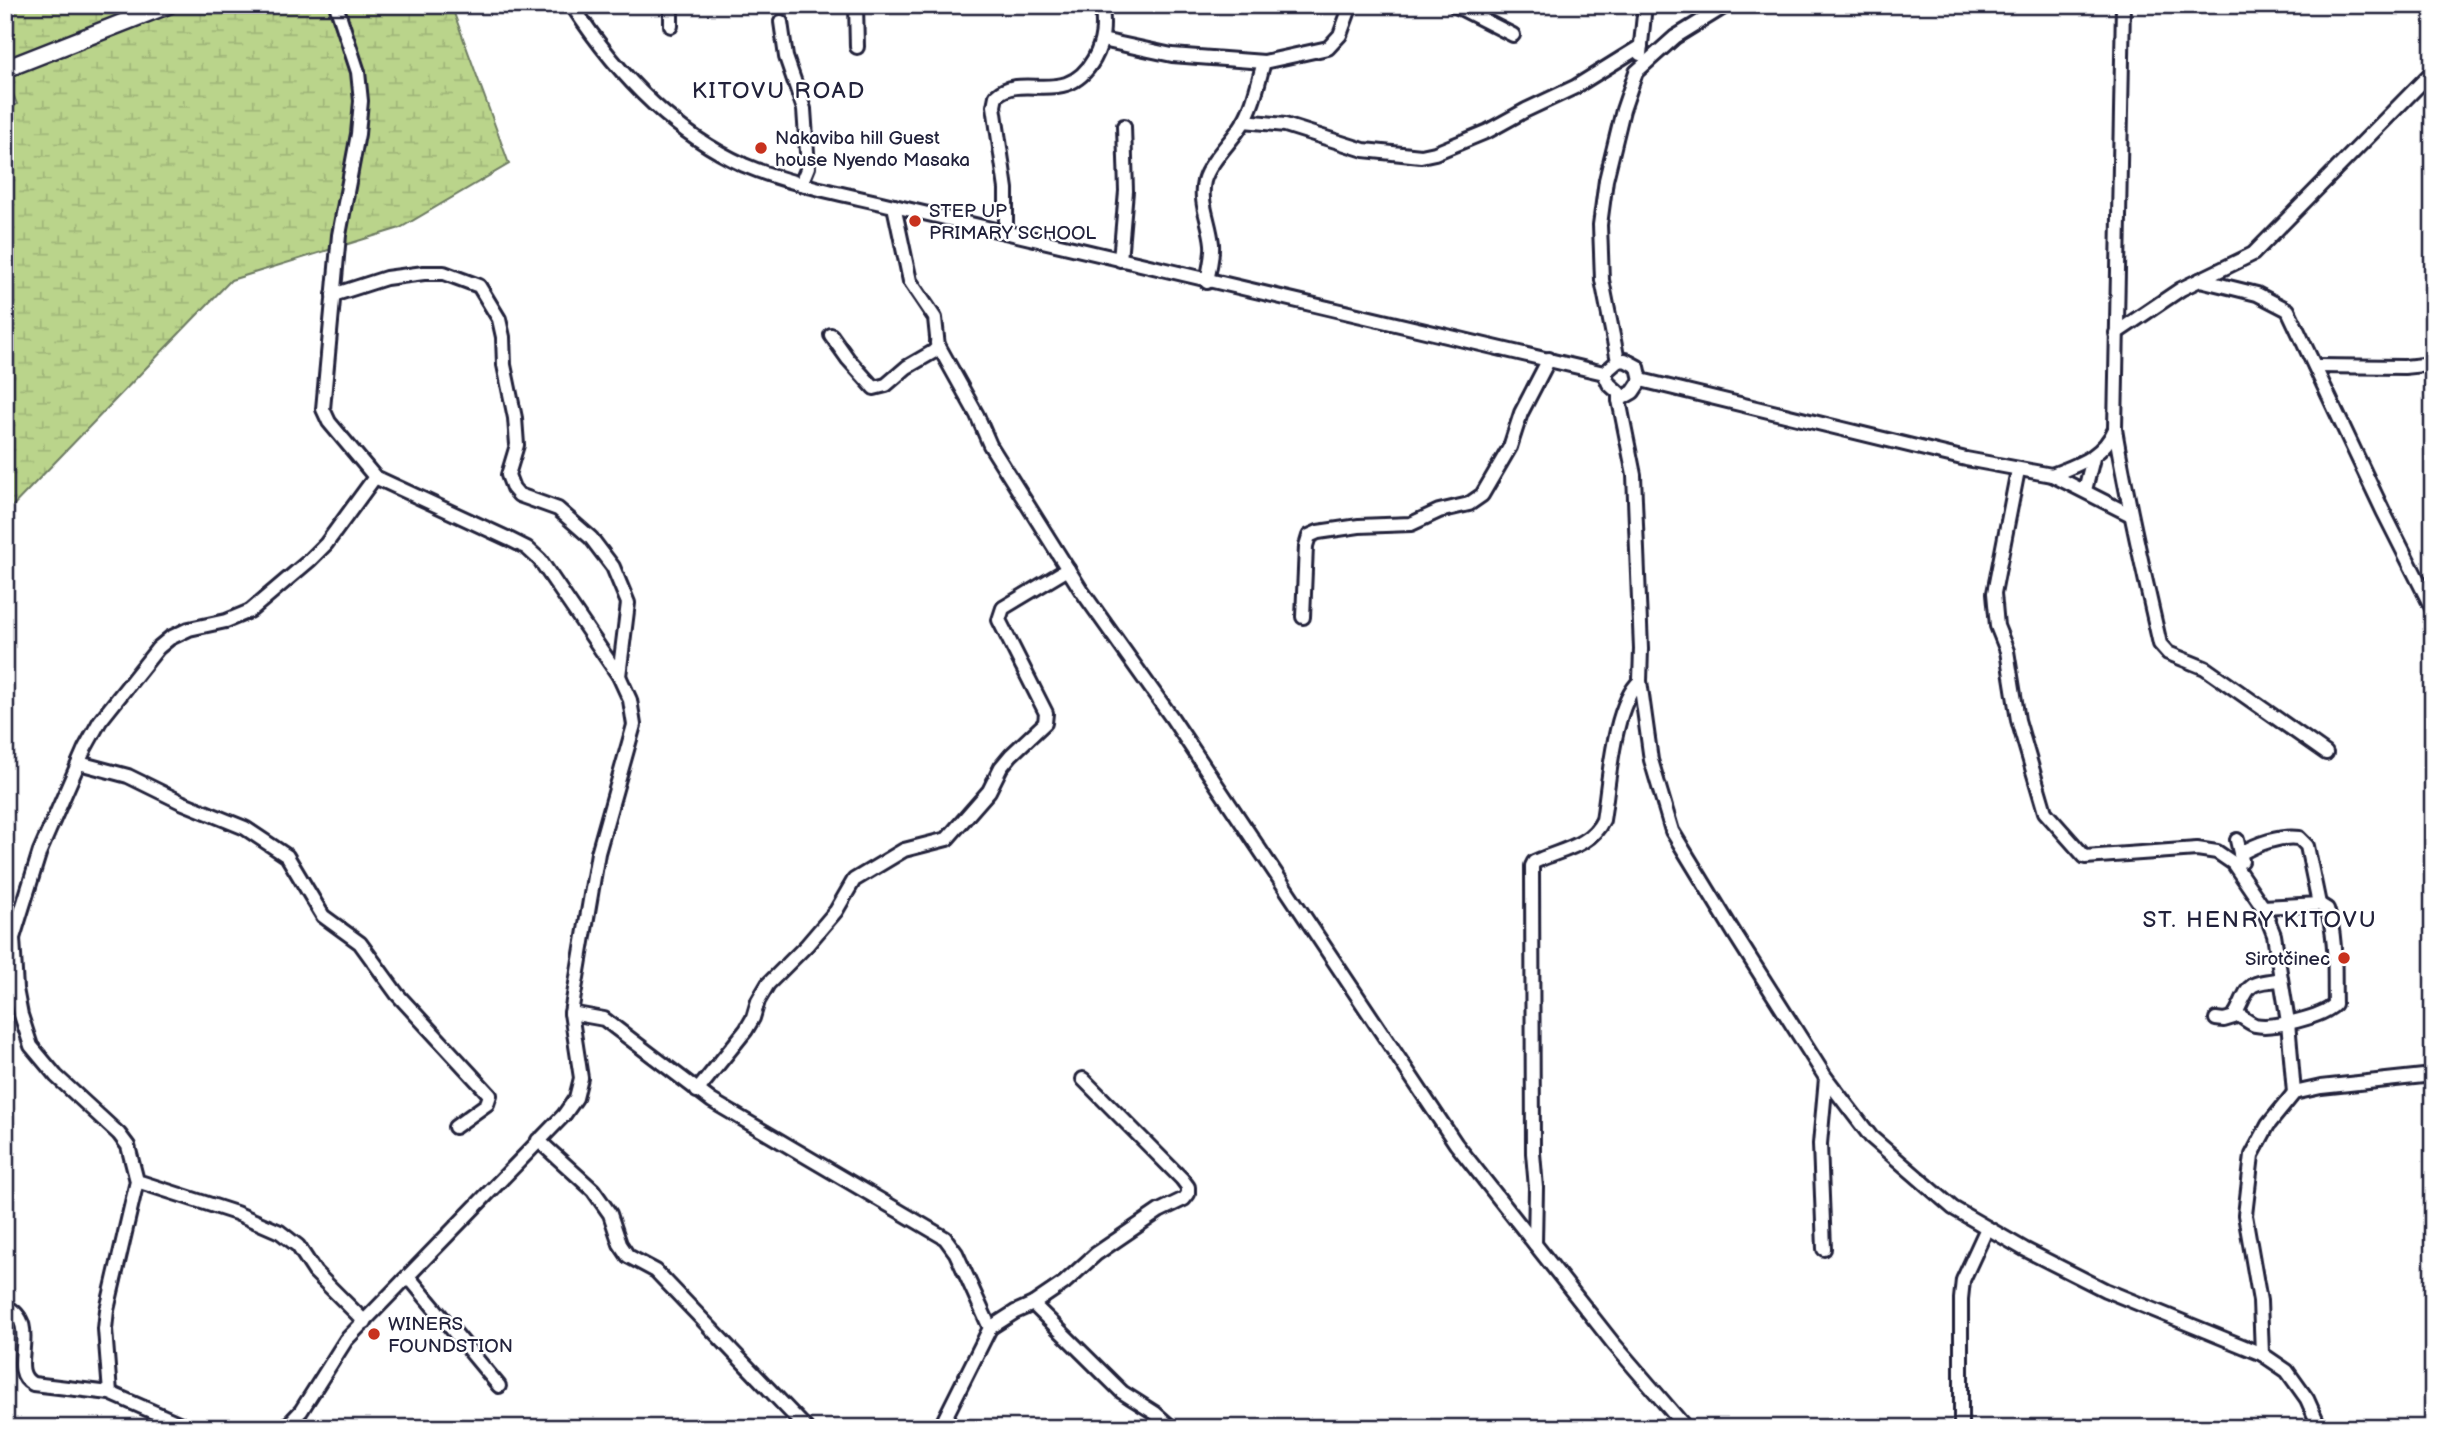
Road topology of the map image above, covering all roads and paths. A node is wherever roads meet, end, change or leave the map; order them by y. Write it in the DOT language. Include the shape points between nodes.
graph roads {
  1 [pos="168,5"];
  2 [pos="336,5"];
  3 [pos="572,5"];
  4 [pos="671,5"];
  5 [pos="856,5"];
  6 [pos="1102,5"];
  7 [pos="1351,5"];
  8 [pos="1454,5"];
  9 [pos="1645,5"];
  10 [pos="1727,5"];
  11 [pos="2123,5"];
  12 [pos="781,22"];
  13 [pos="671,26"];
  14 [pos="1513,35"];
  15 [pos="1102,40"];
  16 [pos="1642,46"];
  17 [pos="857,47"];
  18 [pos="1264,62"];
  19 [pos="5,69"];
  20 [pos="2433,71"];
  21 [pos="1636,72"];
  22 [pos="1244,121"];
  23 [pos="1124,126"];
  24 [pos="801,184"];
  25 [pos="894,206"];
  26 [pos="1006,232"];
  27 [pos="1120,260"];
  28 [pos="2200,279"];
  29 [pos="1207,282"];
  30 [pos="332,295"];
  31 [pos="2116,333"];
  32 [pos="831,335"];
  33 [pos="937,343"];
  34 [pos="1549,359"];
  35 [pos="1618,361"];
  36 [pos="2433,364"];
  37 [pos="2315,366"];
  38 [pos="1604,373"];
  39 [pos="1641,380"];
  40 [pos="1619,400"];
  41 [pos="2115,429"];
  42 [pos="2093,458"];
  43 [pos="2018,470"];
  44 [pos="2052,475"];
  45 [pos="375,477"];
  46 [pos="2085,490"];
  47 [pos="2129,514"];
  48 [pos="1068,569"];
  49 [pos="2433,610"];
  50 [pos="1303,617"];
  51 [pos="619,676"];
  52 [pos="1640,681"];
  53 [pos="2326,753"];
  54 [pos="79,762"];
  55 [pos="2247,882"];
  56 [pos="2319,904"];
  57 [pos="2263,907"];
  58 [pos="13,938"];
  59 [pos="5,953"];
  60 [pos="2281,979"];
  61 [pos="570,1013"];
  62 [pos="2236,1013"];
  63 [pos="2216,1019"];
  64 [pos="2288,1022"];
  65 [pos="2433,1075"];
  66 [pos="1826,1078"];
  67 [pos="1083,1079"];
  68 [pos="697,1091"];
  69 [pos="2294,1093"];
  70 [pos="455,1128"];
  71 [pos="538,1140"];
  72 [pos="137,1181"];
  73 [pos="1987,1228"];
  74 [pos="1535,1244"];
  75 [pos="1824,1249"];
  76 [pos="404,1280"];
  77 [pos="1033,1304"];
  78 [pos="5,1306"];
  79 [pos="365,1322"];
  80 [pos="990,1328"];
  81 [pos="2262,1354"];
  82 [pos="499,1386"];
  83 [pos="110,1394"];
  84 [pos="289,1424"];
  85 [pos="190,1428"];
  86 [pos="309,1428"];
  87 [pos="806,1428"];
  88 [pos="940,1428"];
  89 [pos="1172,1428"];
  90 [pos="1686,1428"];
  91 [pos="1961,1428"];
  92 [pos="2320,1428"];
  1 -- 19 [label="main road"];
  2 -- 30 [label="street" via="358,72 361,100"];
  3 -- 24 [label="street" via="624,73 672,122 744,165"];
  4 -- 13 [label="street"];
  5 -- 17 [label="street"];
  6 -- 15 [label="street"];
  7 -- 18 [label="street" via="1340,35 1328,48"];
  8 -- 14 [label="street"];
  9 -- 16 [label="street"];
  10 -- 21 [label="street" via="1675,37"];
  11 -- 31 [label="street"];
  12 -- 24 [label="street" via="786,57 804,109 808,167"];
  15 -- 18 [label="street" via="1172,55"];
  15 -- 26 [label="street" via="1086,72 1074,82 1008,89 996,96"];
  16 -- 21 [label="street"];
  16 -- 22 [label="street" via="1575,87 1488,131 1421,156 1364,150 1285,125"];
  18 -- 22 [label="street"];
  20 -- 28 [label="street" via="2253,254"];
  21 -- 35 [label="street" via="1616,133 1600,212 1601,273"];
  22 -- 29 [label="street" via="1206,176 1202,191 1212,241"];
  23 -- 27 [label="street" via="1126,191"];
  24 -- 25 [label="street"];
  25 -- 26 [label="street"];
  25 -- 33 [label="street" via="910,281 935,318"];
  26 -- 27 [label="street"];
  27 -- 29 [label="street"];
  28 -- 31 [label="street"];
  28 -- 37 [label="street" via="2257,294 2288,310"];
  29 -- 34 [label="street"];
  30 -- 45 [label="street" via="323,409"];
  30 -- 51 [label="street" via="386,278 424,273 444,273 479,286 499,319 503,337 517,445 508,474 513,488 519,495 558,509 591,538 613,567 628,603"];
  31 -- 41 [label="street"];
  32 -- 33 [label="street" via="874,388 886,385 933,352"];
  33 -- 48 [label="street" via="990,445"];
  34 -- 38 [label="street"];
  34 -- 50 [label="street" via="1521,413 1510,447 1482,495 1411,524 1359,526 1309,536"];
  35 -- 38 [label="street"];
  35 -- 39 [label="street" via="1632,362"];
  36 -- 37 [label="street"];
  37 -- 49 [label="street"];
  38 -- 40 [label="street"];
  39 -- 40 [label="street"];
  39 -- 43 [label="street"];
  40 -- 52 [label="street" via="1634,475"];
  41 -- 42 [label="street"];
  41 -- 47 [label="street"];
  42 -- 44 [label="street"];
  42 -- 46 [label="street"];
  43 -- 44 [label="street"];
  43 -- 55 [label="street" via="1994,593 2018,720 2045,812 2085,857 2168,850 2217,852"];
  44 -- 46 [label="street"];
  45 -- 51 [label="street" via="527,548 540,560"];
  45 -- 54 [label="street" via="326,544 250,611 189,629 158,648 100,721"];
  46 -- 47 [label="street"];
  47 -- 53 [label="street" via="2160,645 2205,668"];
  48 -- 68 [label="street" via="1003,608 999,615 1046,713 1045,723 1001,767 989,791 947,839 904,850 854,880 836,911 768,984 746,1030"];
  48 -- 74 [label="street" via="1456,1144"];
  51 -- 61 [label="street" via="634,725 598,853"];
  52 -- 66 [label="street" via="1651,760 1672,831"];
  52 -- 74 [label="street" via="1621,714 1598,831 1588,841 1532,866"];
  54 -- 58 [label="street" via="40,850"];
  54 -- 70 [label="street" via="128,776 245,828 287,856 323,916 360,943 397,994 490,1095 487,1104"];
  55 -- 56 [label="street" via="2239,847 2299,838 2307,846"];
  55 -- 57 [label="street"];
  56 -- 57 [label="street"];
  56 -- 64 [label="street" via="2331,919 2335,1004 2317,1015"];
  57 -- 60 [label="street" via="2274,935"];
  58 -- 59 [label="street"];
  58 -- 72 [label="street" via="16,989 31,1046 56,1076 119,1134 128,1146"];
  60 -- 62 [label="street" via="2260,981 2245,990"];
  60 -- 64 [label="street"];
  61 -- 68 [label="street" via="604,1019"];
  61 -- 71 [label="street" via="581,1078 576,1098"];
  62 -- 63 [label="street"];
  62 -- 64 [label="street" via="2255,1024"];
  64 -- 69 [label="street"];
  65 -- 69 [label="street"];
  66 -- 73 [label="street" via="1871,1137 1953,1208"];
  66 -- 75 [label="street" via="1820,1144"];
  67 -- 77 [label="street" via="1182,1179 1188,1194 1096,1254"];
  68 -- 80 [label="street" via="945,1238"];
  69 -- 81 [label="street" via="2268,1125 2252,1155 2245,1215 2260,1301"];
  71 -- 76 [label="street"];
  71 -- 87 [label="street" via="593,1190 610,1214 628,1256 656,1271"];
  72 -- 79 [label="street" via="280,1232"];
  72 -- 83 [label="street" via="107,1310"];
  73 -- 81 [label="street" via="2105,1290"];
  73 -- 91 [label="street" via="1963,1280"];
  74 -- 90 [label="street"];
  76 -- 79 [label="street"];
  76 -- 82 [label="street" via="412,1281"];
  77 -- 80 [label="street"];
  77 -- 89 [label="street" via="1122,1392"];
  78 -- 83 [label="street" via="21,1321 25,1337 22,1371 28,1381"];
  79 -- 84 [label="street" via="346,1340"];
  80 -- 88 [label="street"];
  81 -- 92 [label="street" via="2287,1371"];
  83 -- 85 [label="street"];
  84 -- 86 [label="street"];
}
